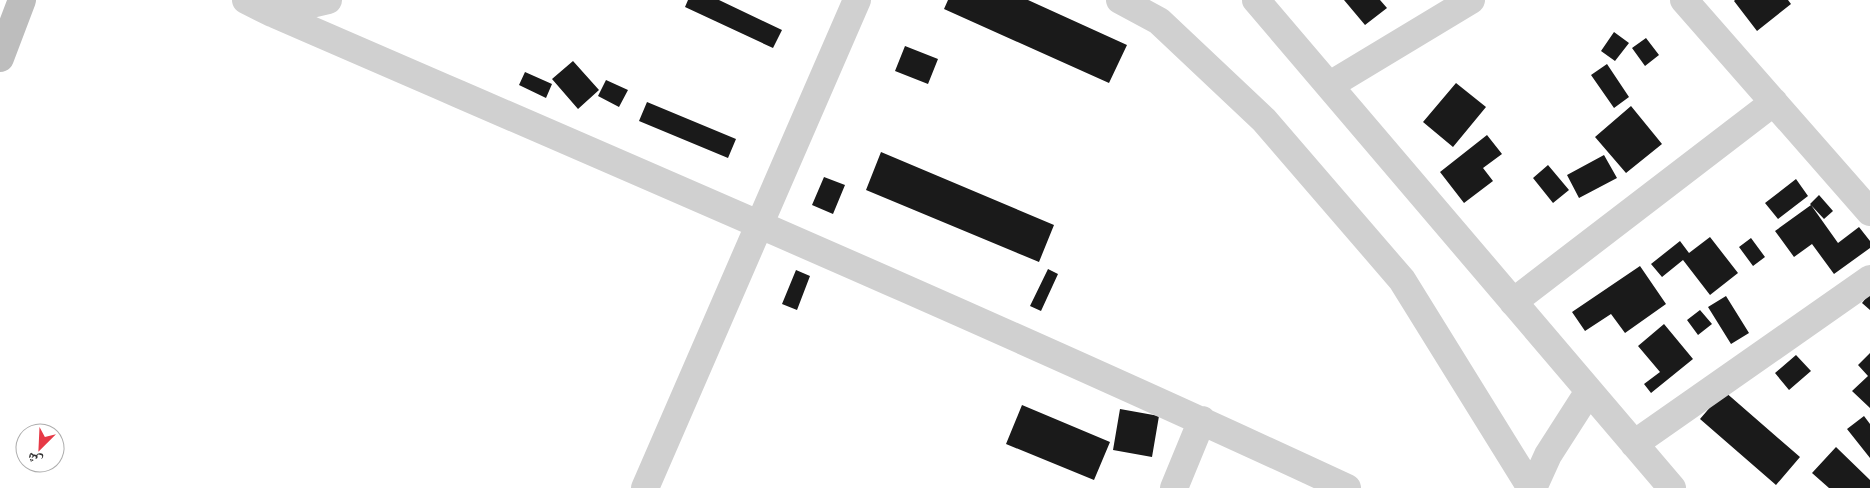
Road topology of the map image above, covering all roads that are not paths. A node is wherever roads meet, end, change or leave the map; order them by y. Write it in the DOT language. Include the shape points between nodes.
graph roads {
  1 [pos="22,0"];
  2 [pos="246,0"];
  3 [pos="328,0"];
  4 [pos="857,0"];
  5 [pos="1120,0"];
  6 [pos="1256,0"];
  7 [pos="1471,0"];
  8 [pos="1684,0"];
  9 [pos="272,13"];
  10 [pos="0,58"];
  11 [pos="1330,85"];
  12 [pos="1774,102"];
  13 [pos="1870,212"];
  14 [pos="760,224"];
  15 [pos="1870,279"];
  16 [pos="1513,302"];
  17 [pos="1588,391"];
  18 [pos="1202,420"];
  19 [pos="1634,444"];
  20 [pos="645,488"];
  21 [pos="1174,488"];
  22 [pos="1347,488"];
  23 [pos="1532,488"];
  24 [pos="1672,488"];
  1 -- 10 [label="main road"];
  2 -- 9 [label="street"];
  3 -- 9 [label="street"];
  4 -- 14 [label="street"];
  5 -- 23 [label="street" via="1160,21 1264,120 1402,280"];
  6 -- 11 [label="street"];
  7 -- 11 [label="street"];
  8 -- 12 [label="street"];
  9 -- 14 [label="street"];
  11 -- 16 [label="street"];
  12 -- 13 [label="street"];
  12 -- 16 [label="street"];
  14 -- 18 [label="street"];
  14 -- 20 [label="street"];
  15 -- 19 [label="street"];
  16 -- 17 [label="street"];
  17 -- 19 [label="street"];
  17 -- 23 [label="street" via="1548,455"];
  18 -- 21 [label="street"];
  18 -- 22 [label="street"];
  19 -- 24 [label="street"];
}
